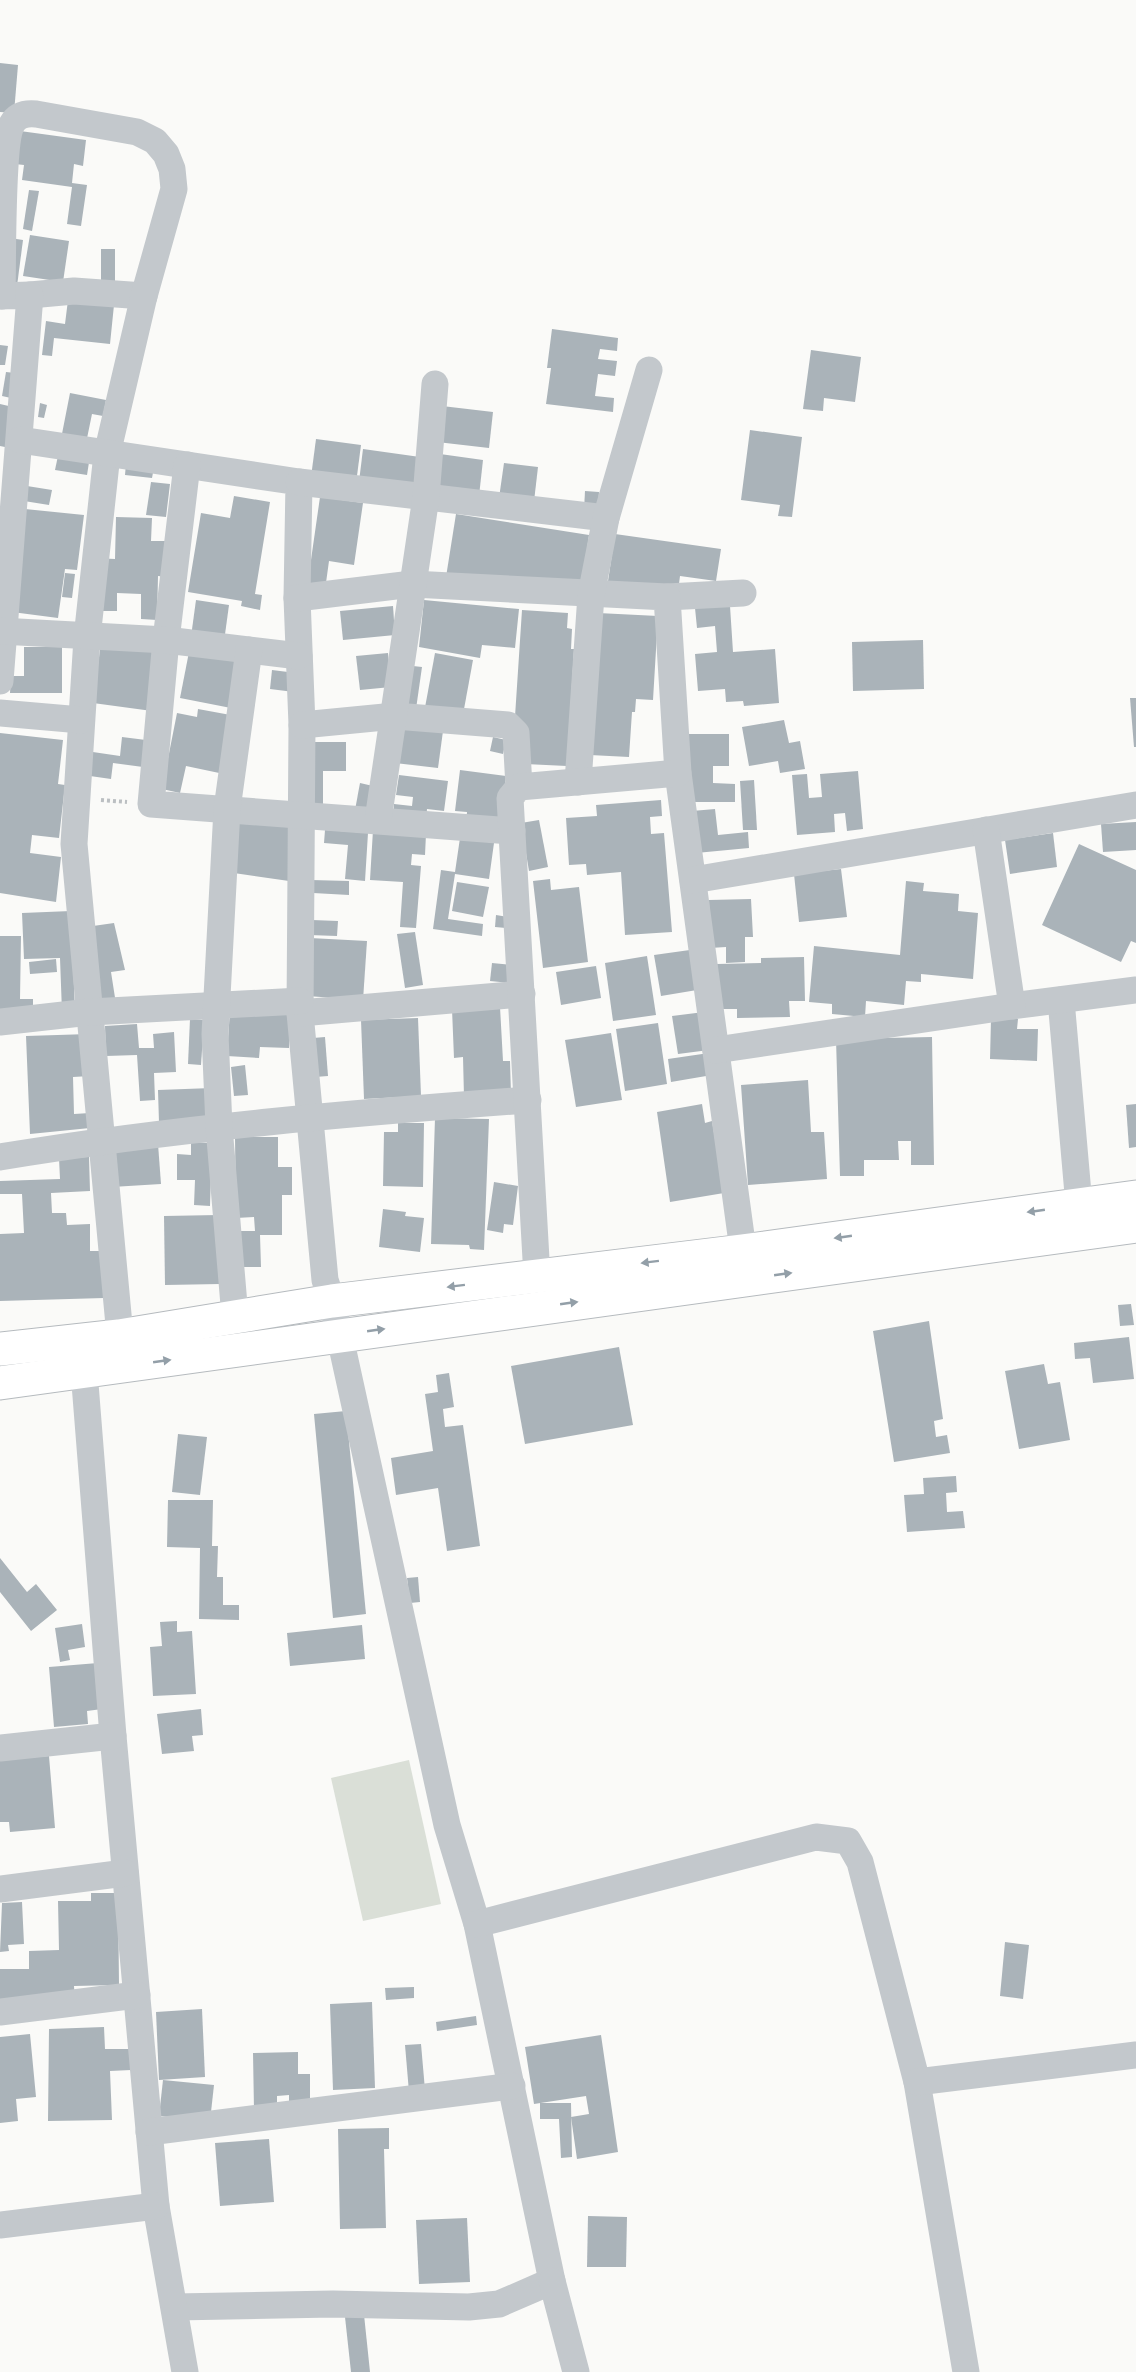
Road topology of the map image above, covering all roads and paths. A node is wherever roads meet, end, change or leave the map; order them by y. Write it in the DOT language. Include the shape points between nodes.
graph roads {
  1 [pos="30,295"];
  2 [pos="1,296"];
  3 [pos="144,296"];
  4 [pos="649,370"];
  5 [pos="435,384"];
  6 [pos="107,453"];
  7 [pos="13,454"];
  8 [pos="187,465"];
  9 [pos="299,482"];
  10 [pos="426,497"];
  11 [pos="606,518"];
  12 [pos="411,584"];
  13 [pos="743,593"];
  14 [pos="591,594"];
  15 [pos="667,597"];
  16 [pos="297,598"];
  17 [pos="2,631"];
  18 [pos="87,638"];
  19 [pos="166,640"];
  20 [pos="249,650"];
  21 [pos="299,656"];
  22 [pos="0,681"];
  23 [pos="0,713"];
  24 [pos="395,716"];
  25 [pos="81,720"];
  26 [pos="302,725"];
  27 [pos="678,773"];
  28 [pos="578,782"];
  29 [pos="519,787"];
  30 [pos="75,798"];
  31 [pos="151,804"];
  32 [pos="1136,805"];
  33 [pos="227,809"];
  34 [pos="301,814"];
  35 [pos="378,820"];
  36 [pos="986,830"];
  37 [pos="512,831"];
  38 [pos="693,880"];
  39 [pos="1136,990"];
  40 [pos="522,994"];
  41 [pos="1061,1000"];
  42 [pos="217,1004"];
  43 [pos="1012,1006"];
  44 [pos="300,1007"];
  45 [pos="90,1012"];
  46 [pos="0,1022"];
  47 [pos="716,1050"];
  48 [pos="528,1100"];
  49 [pos="310,1116"];
  50 [pos="219,1127"];
  51 [pos="101,1140"];
  52 [pos="0,1157"];
  53 [pos="1136,1197"];
  54 [pos="1078,1205"];
  55 [pos="1136,1226"];
  56 [pos="745,1265"];
  57 [pos="537,1277"];
  58 [pos="332,1301"];
  59 [pos="235,1317"];
  60 [pos="338,1335"];
  61 [pos="0,1349"];
  62 [pos="121,1351"];
  63 [pos="84,1371"];
  64 [pos="0,1383"];
  65 [pos="113,1736"];
  66 [pos="0,1748"];
  67 [pos="125,1873"];
  68 [pos="0,1889"];
  69 [pos="477,1924"];
  70 [pos="136,1995"];
  71 [pos="0,2012"];
  72 [pos="1136,2055"];
  73 [pos="917,2082"];
  74 [pos="512,2086"];
  75 [pos="149,2132"];
  76 [pos="156,2206"];
  77 [pos="0,2225"];
  78 [pos="552,2281"];
  79 [pos="175,2307"];
  80 [pos="185,2372"];
  81 [pos="576,2372"];
  82 [pos="966,2372"];
  1 -- 2 [label="street"];
  1 -- 3 [label="street" via="74,291"];
  1 -- 7 [label="street"];
  2 -- 3 [label="street" via="8,135 11,124 27,113 137,132 155,141 166,154 174,189"];
  3 -- 6 [label="street"];
  4 -- 11 [label="street"];
  5 -- 10 [label="street"];
  6 -- 7 [label="street"];
  6 -- 8 [label="street"];
  6 -- 18 [label="street"];
  7 -- 17 [label="street"];
  8 -- 9 [label="street"];
  8 -- 19 [label="street"];
  9 -- 10 [label="street"];
  9 -- 16 [label="street"];
  10 -- 11 [label="street"];
  10 -- 12 [label="street"];
  11 -- 14 [label="street"];
  12 -- 14 [label="street"];
  12 -- 16 [label="street"];
  12 -- 24 [label="street"];
  13 -- 15 [label="street"];
  14 -- 15 [label="street"];
  14 -- 28 [label="street"];
  15 -- 27 [label="street"];
  16 -- 21 [label="street"];
  17 -- 18 [label="street"];
  17 -- 22 [label="street"];
  18 -- 19 [label="street"];
  18 -- 25 [label="street"];
  19 -- 20 [label="street"];
  19 -- 31 [label="street"];
  20 -- 21 [label="street"];
  20 -- 33 [label="street"];
  21 -- 26 [label="street"];
  23 -- 25 [label="street"];
  24 -- 26 [label="street"];
  24 -- 29 [label="street" via="508,725 516,733"];
  24 -- 35 [label="street"];
  25 -- 30 [label="street"];
  26 -- 34 [label="street"];
  27 -- 28 [label="street"];
  27 -- 38 [label="street"];
  28 -- 29 [label="street"];
  29 -- 37 [label="street" via="510,798"];
  30 -- 31 [label="path"];
  30 -- 45 [label="street" via="74,844"];
  31 -- 33 [label="street"];
  32 -- 36 [label="street"];
  33 -- 34 [label="street"];
  33 -- 42 [label="street"];
  34 -- 35 [label="street"];
  34 -- 44 [label="street"];
  35 -- 37 [label="street"];
  36 -- 38 [label="street"];
  36 -- 43 [label="street"];
  37 -- 40 [label="street"];
  38 -- 47 [label="street"];
  39 -- 41 [label="street"];
  40 -- 44 [label="street"];
  40 -- 48 [label="street"];
  41 -- 43 [label="street"];
  41 -- 54 [label="street"];
  42 -- 44 [label="street"];
  42 -- 45 [label="street"];
  42 -- 50 [label="street"];
  43 -- 47 [label="street"];
  44 -- 49 [label="street"];
  45 -- 46 [label="street"];
  45 -- 51 [label="street"];
  47 -- 56 [label="street"];
  48 -- 49 [label="street"];
  48 -- 57 [label="street"];
  49 -- 50 [label="street"];
  49 -- 58 [label="street" via="325,1280"];
  50 -- 51 [label="street"];
  50 -- 59 [label="street"];
  51 -- 52 [label="street"];
  51 -- 62 [label="street"];
  53 -- 54 [label="main road"];
  54 -- 56 [label="main road, one-way"];
  56 -- 55 [label="main road, one-way"];
  56 -- 57 [label="main road, one-way"];
  60 -- 56 [label="main road, one-way"];
  57 -- 58 [label="main road, one-way"];
  58 -- 59 [label="main road"];
  58 -- 60 [label="street"];
  59 -- 62 [label="main road"];
  62 -- 60 [label="main road, one-way"];
  60 -- 69 [label="street" via="447,1825"];
  61 -- 62 [label="main road"];
  62 -- 63 [label="main road"];
  63 -- 64 [label="main road"];
  63 -- 65 [label="street"];
  65 -- 66 [label="street"];
  65 -- 67 [label="street"];
  67 -- 68 [label="street"];
  67 -- 70 [label="street"];
  69 -- 73 [label="street" via="816,1837 848,1841 860,1862"];
  69 -- 74 [label="street"];
  70 -- 71 [label="street"];
  70 -- 75 [label="street"];
  72 -- 73 [label="street"];
  73 -- 82 [label="street"];
  74 -- 75 [label="street"];
  74 -- 78 [label="street"];
  75 -- 76 [label="street"];
  76 -- 77 [label="street"];
  76 -- 79 [label="street"];
  78 -- 79 [label="street" via="499,2304 469,2307"];
  78 -- 81 [label="street"];
  79 -- 80 [label="street"];
}
